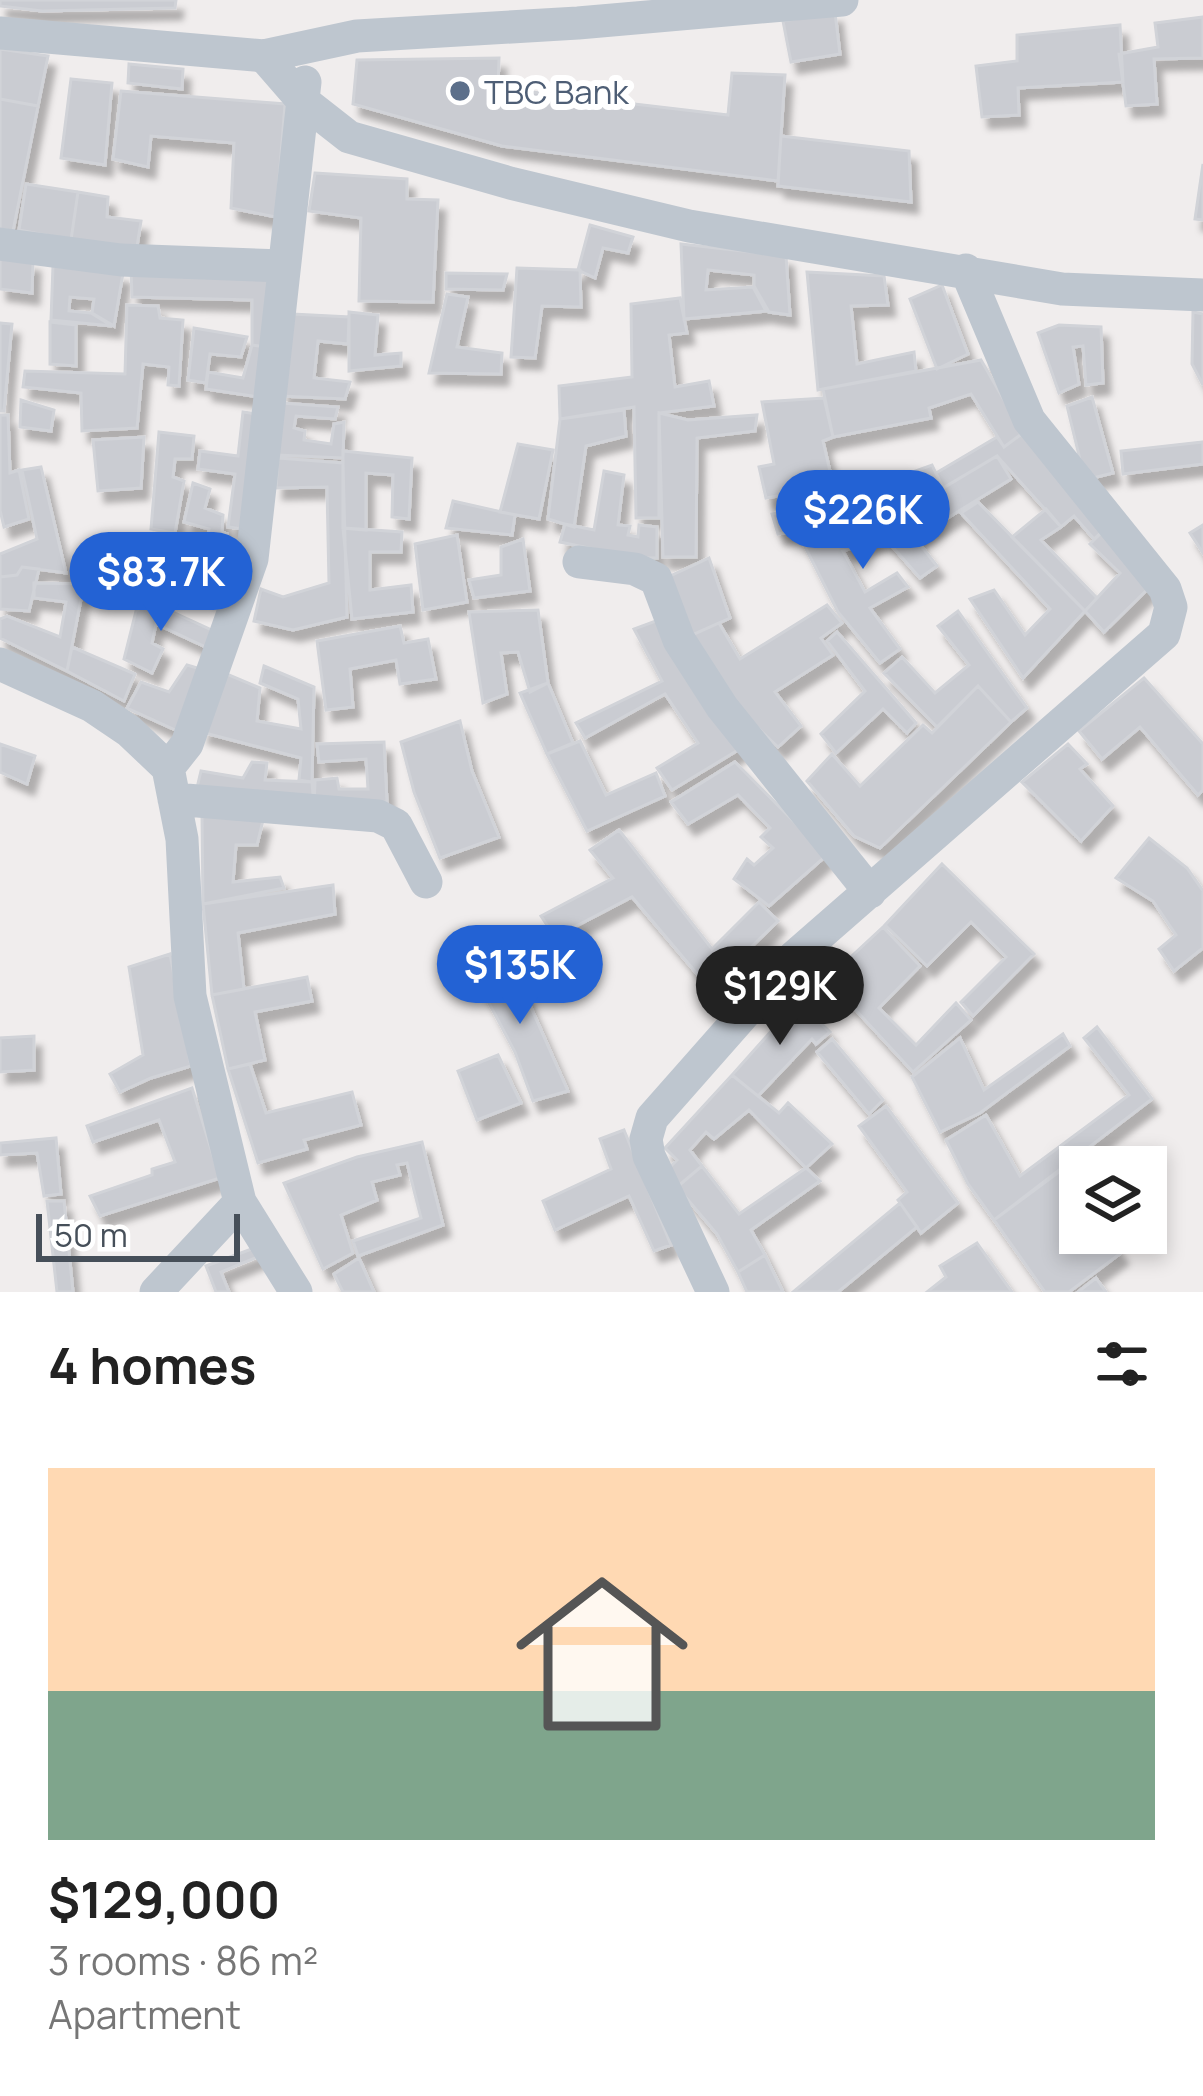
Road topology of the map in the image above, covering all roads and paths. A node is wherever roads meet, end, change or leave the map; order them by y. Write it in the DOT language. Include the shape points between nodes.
graph roads {
  1 [pos="842,0"];
  2 [pos="0,33"];
  3 [pos="309,46"];
  4 [pos="264,56"];
  5 [pos="303,101"];
  6 [pos="0,244"];
  7 [pos="284,266"];
  8 [pos="966,270"];
  9 [pos="1203,295"];
  10 [pos="579,562"];
  11 [pos="0,664"];
  12 [pos="171,783"];
  13 [pos="426,882"];
  14 [pos="870,892"];
  15 [pos="240,1202"];
  16 [pos="156,1292"];
  17 [pos="296,1292"];
  18 [pos="713,1292"];
  1 -- 3 [label="street"];
  2 -- 4 [label="street"];
  3 -- 4 [label="street"];
  3 -- 5 [label="street"];
  4 -- 5 [label="street"];
  5 -- 7 [label="street"];
  5 -- 8 [label="street" via="349,137 510,183 689,226"];
  6 -- 7 [label="street" via="122,260"];
  7 -- 12 [label="street" via="252,559"];
  8 -- 9 [label="street" via="1062,289"];
  8 -- 14 [label="street" via="1029,420 1166,589 1172,607 1164,634"];
  10 -- 14 [label="street" via="656,579 679,640 722,707"];
  11 -- 12 [label="street" via="129,731"];
  12 -- 13 [label="street" via="378,816 396,825"];
  12 -- 15 [label="street" via="190,996"];
  14 -- 18 [label="street" via="794,957 652,1118 649,1156"];
  15 -- 16 [label="street"];
  15 -- 17 [label="street"];
}
